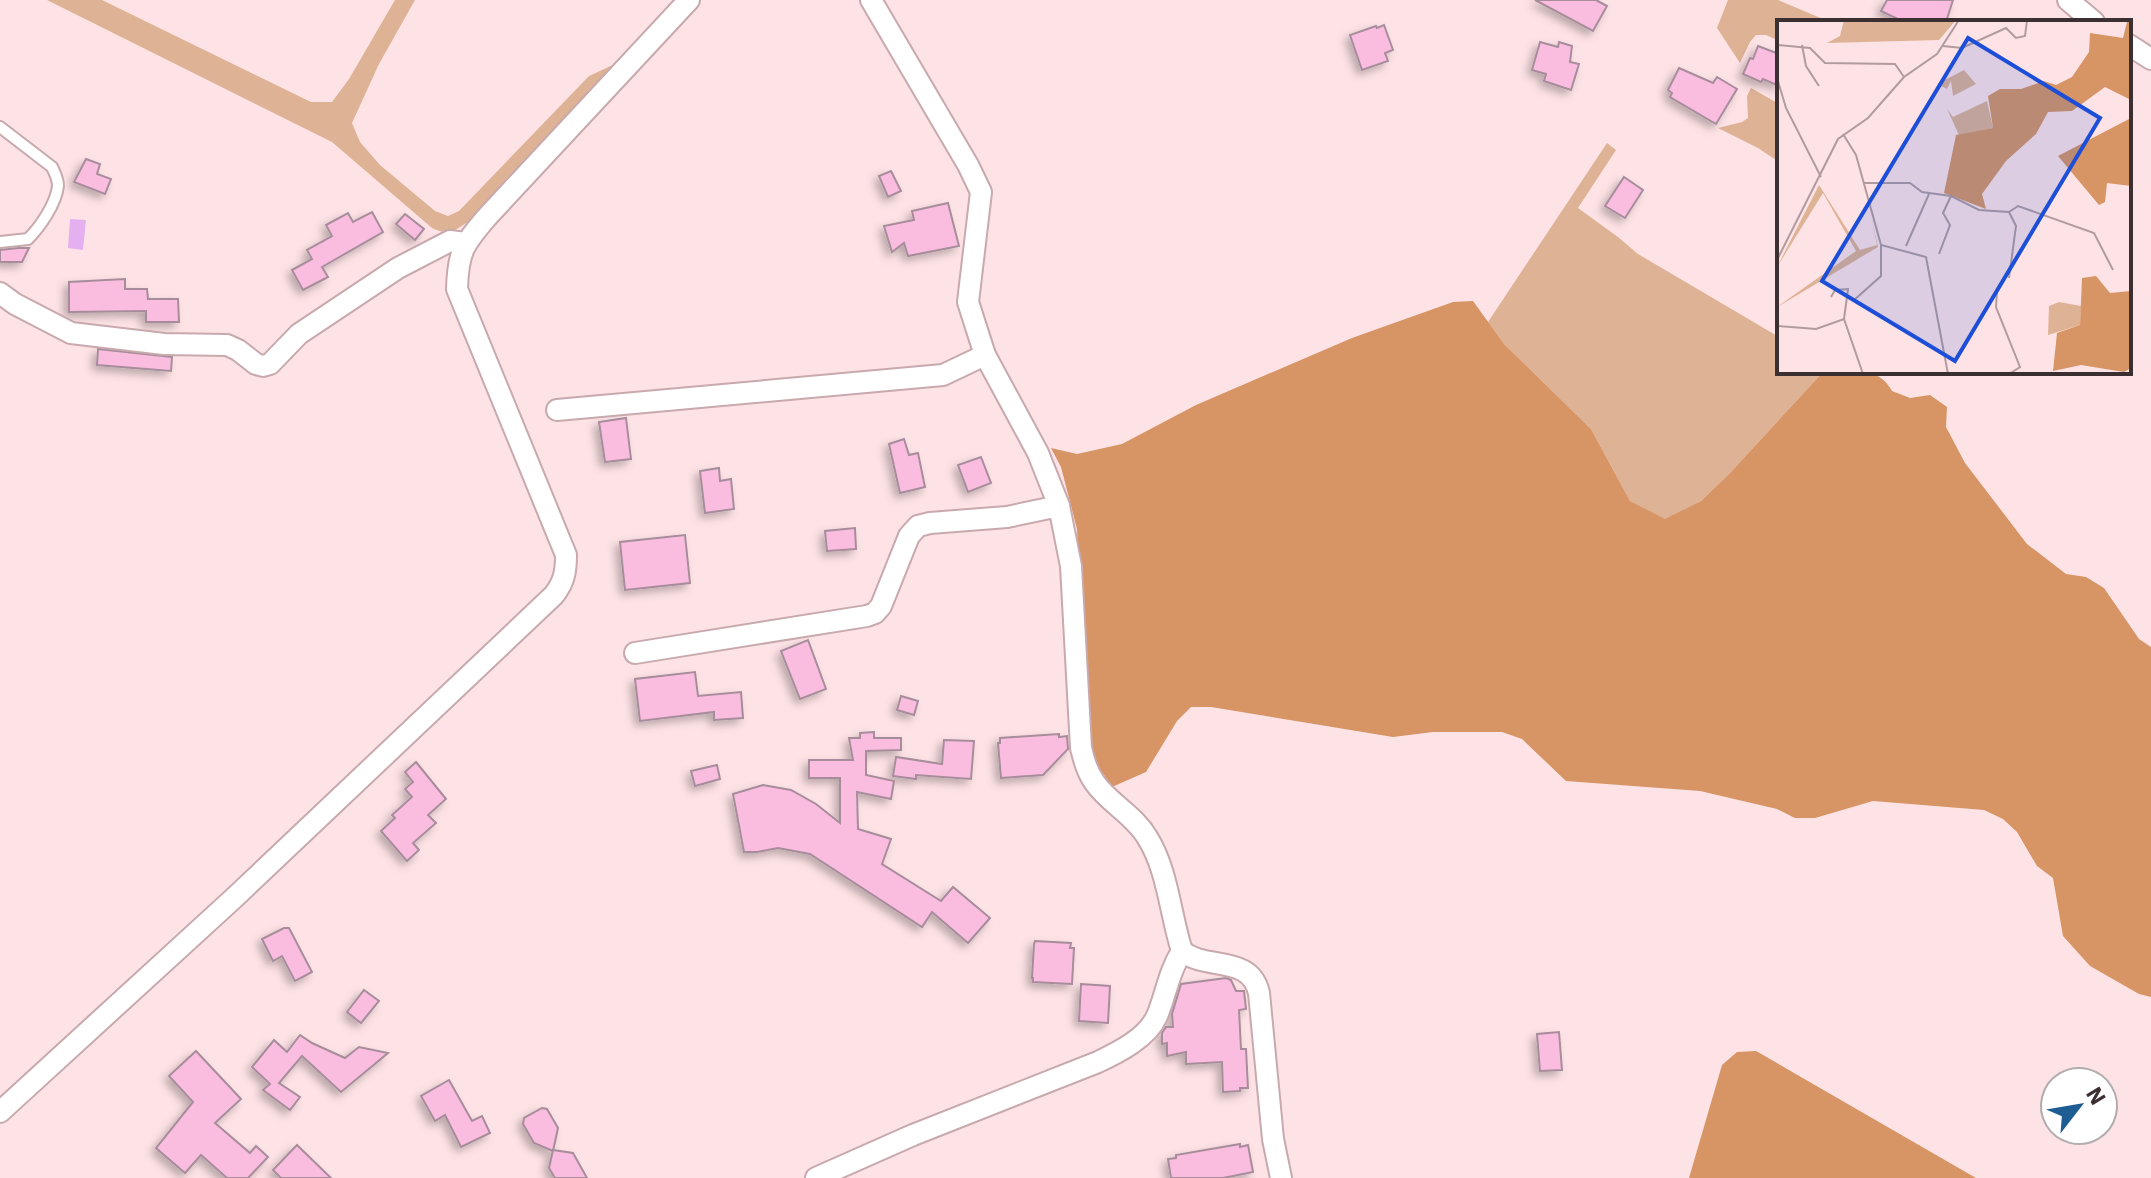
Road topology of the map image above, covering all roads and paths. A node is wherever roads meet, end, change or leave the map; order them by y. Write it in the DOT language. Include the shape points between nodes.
graph roads {
  1 [pos="689,0"];
  2 [pos="871,0"];
  3 [pos="2068,0"];
  4 [pos="2092,20"];
  5 [pos="2131,46"];
  6 [pos="2151,59"];
  7 [pos="0,127"];
  8 [pos="0,242"];
  9 [pos="465,243"];
  10 [pos="0,293"];
  11 [pos="985,355"];
  12 [pos="557,410"];
  13 [pos="1059,506"];
  14 [pos="635,653"];
  15 [pos="1182,951"];
  16 [pos="0,1112"];
  17 [pos="816,1178"];
  18 [pos="1281,1178"];
  1 -- 9 [label="street"];
  2 -- 11 [label="street" via="981,192 968,302"];
  3 -- 4 [label="street"];
  5 -- 6 [label="street"];
  7 -- 8 [label="lane" via="52,167 58,186 28,239"];
  9 -- 10 [label="street" via="450,241 398,268 299,334 263,366 227,345 71,333"];
  9 -- 16 [label="street" via="457,289 566,555 562,584 246,887"];
  11 -- 12 [label="street" via="943,375"];
  11 -- 13 [label="street" via="1038,453"];
  13 -- 14 [label="street" via="918,526 875,613"];
  13 -- 15 [label="street" via="1071,566 1081,748 1096,785 1146,834 1155,852"];
  15 -- 17 [label="street" via="1156,1019 1122,1050"];
  15 -- 18 [label="street" via="1248,972 1257,981"];
}
